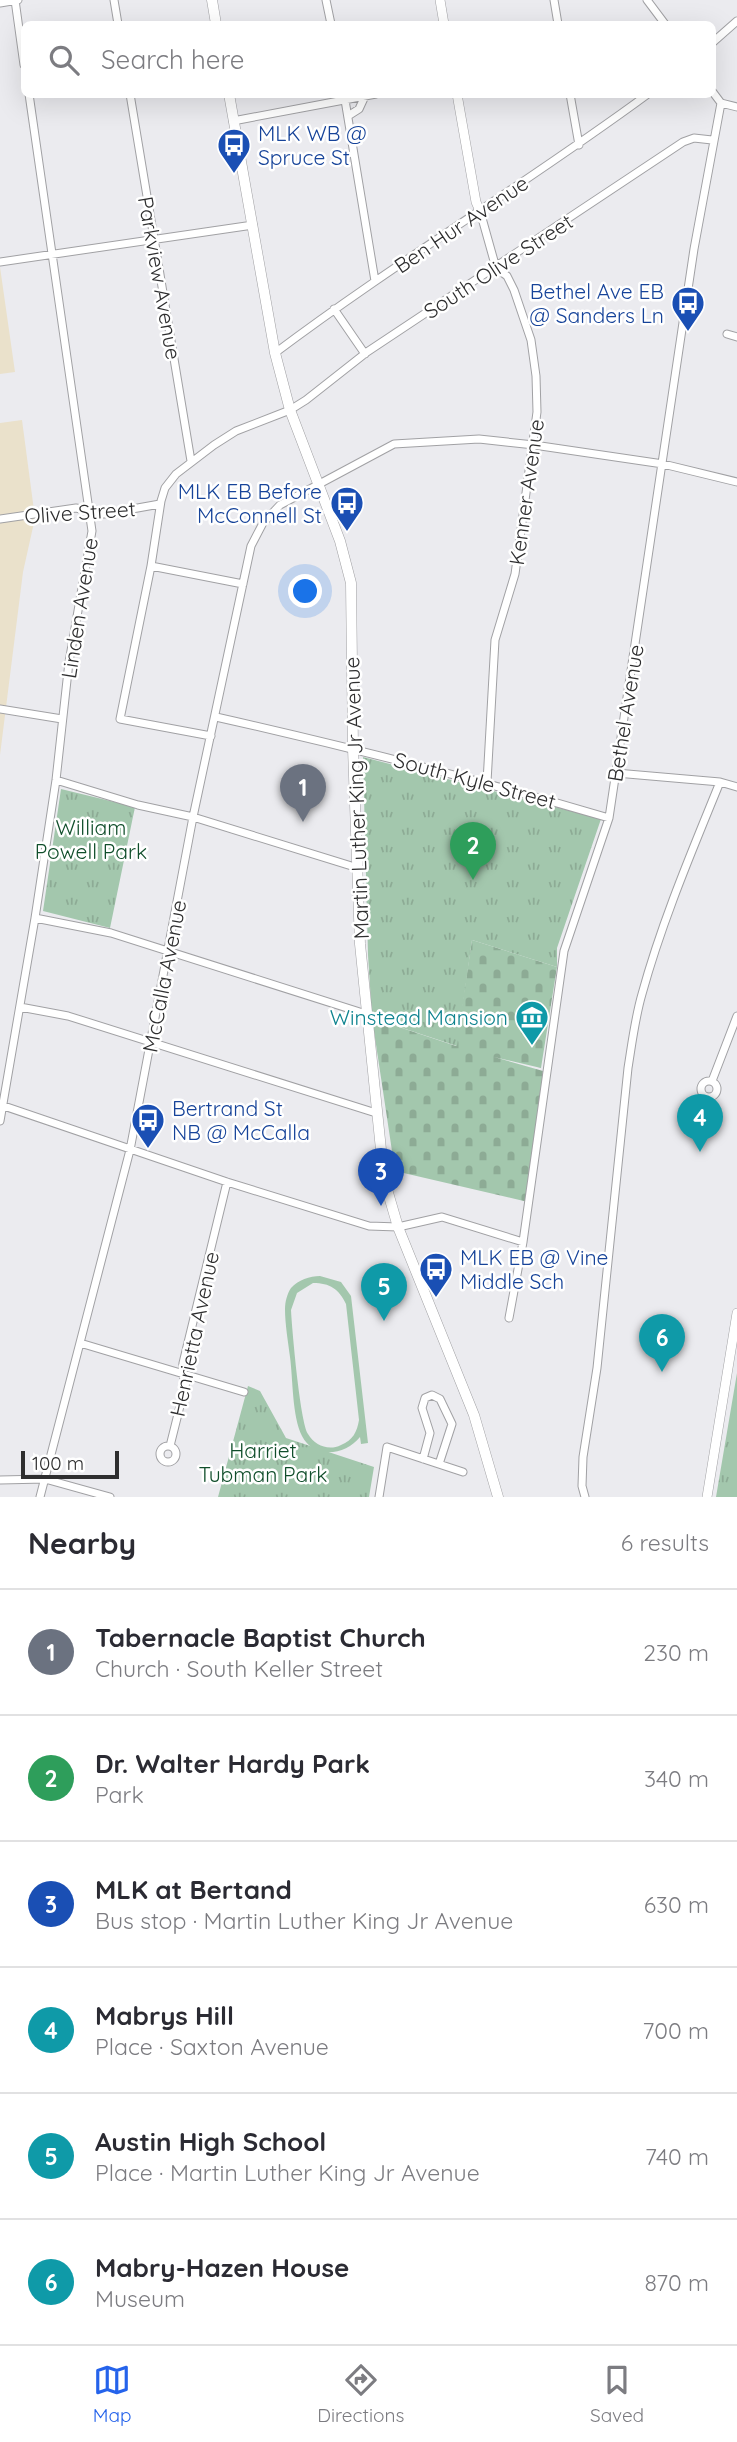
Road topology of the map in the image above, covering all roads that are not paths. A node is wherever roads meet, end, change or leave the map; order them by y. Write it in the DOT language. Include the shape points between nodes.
graph roads {
  1 [pos="16,0"];
  2 [pos="114,0"];
  3 [pos="212,0"];
  4 [pos="326,0"];
  5 [pos="440,0"];
  6 [pos="554,0"];
  7 [pos="648,0"];
  8 [pos="0,3"];
  9 [pos="118,21"];
  10 [pos="216,21"];
  11 [pos="330,21"];
  12 [pos="444,21"];
  13 [pos="558,21"];
  14 [pos="663,21"];
  15 [pos="737,21"];
  16 [pos="716,39"];
  17 [pos="21,41"];
  18 [pos="716,96"];
  19 [pos="30,98"];
  20 [pos="131,98"];
  21 [pos="230,98"];
  22 [pos="339,98"];
  23 [pos="344,98"];
  24 [pos="364,98"];
  25 [pos="458,98"];
  26 [pos="571,98"];
  27 [pos="643,98"];
  28 [pos="721,103"];
  29 [pos="737,107"];
  30 [pos="348,116"];
  31 [pos="233,121"];
  32 [pos="712,140"];
  33 [pos="579,145"];
  34 [pos="480,211"];
  35 [pos="253,225"];
  36 [pos="153,239"];
  37 [pos="52,253"];
  38 [pos="0,262"];
  39 [pos="496,268"];
  40 [pos="375,281"];
  41 [pos="334,309"];
  42 [pos="727,334"];
  43 [pos="737,337"];
  44 [pos="275,353"];
  45 [pos="365,354"];
  46 [pos="290,410"];
  47 [pos="534,445"];
  48 [pos="191,461"];
  49 [pos="663,464"];
  50 [pos="737,482"];
  51 [pos="319,483"];
  52 [pos="160,504"];
  53 [pos="90,510"];
  54 [pos="0,519"];
  55 [pos="151,566"];
  56 [pos="243,584"];
  57 [pos="0,709"];
  58 [pos="216,717"];
  59 [pos="62,719"];
  60 [pos="211,736"];
  61 [pos="353,748"];
  62 [pos="616,773"];
  63 [pos="56,780"];
  64 [pos="487,782"];
  65 [pos="720,782"];
  66 [pos="737,787"];
  67 [pos="193,817"];
  68 [pos="610,818"];
  69 [pos="358,868"];
  70 [pos="35,918"];
  71 [pos="168,953"];
  72 [pos="20,1007"];
  73 [pos="366,1014"];
  74 [pos="737,1016"];
  75 [pos="151,1041"];
  76 [pos="712,1081"];
  77 [pos="1,1105"];
  78 [pos="376,1113"];
  79 [pos="0,1121"];
  80 [pos="130,1150"];
  81 [pos="228,1182"];
  82 [pos="398,1227"];
  83 [pos="523,1242"];
  84 [pos="737,1313"];
  85 [pos="509,1318"];
  86 [pos="80,1343"];
  87 [pos="182,1374"];
  88 [pos="244,1392"];
  89 [pos="170,1446"];
  90 [pos="423,1458"];
  91 [pos="439,1464"];
  92 [pos="463,1472"];
  93 [pos="45,1479"];
  94 [pos="0,1480"];
  95 [pos="40,1497"];
  96 [pos="110,1497"];
  97 [pos="379,1497"];
  98 [pos="498,1497"];
  99 [pos="585,1497"];
  100 [pos="707,1497"];
  1 -- 8 [label="street"];
  1 -- 17 [label="street"];
  2 -- 9 [label="street"];
  3 -- 10 [label="main road"];
  4 -- 11 [label="street"];
  5 -- 12 [label="street"];
  6 -- 13 [label="street"];
  7 -- 14 [label="street"];
  15 -- 16 [label="street"];
  18 -- 28 [label="street"];
  19 -- 37 [label="street, Linden Avenue"];
  20 -- 36 [label="street, Parkview Avenue"];
  21 -- 31 [label="main road, Martin Luther King Jr Avenue"];
  22 -- 31 [label="street"];
  23 -- 30 [label="street"];
  24 -- 30 [label="street" via="359,109"];
  25 -- 34 [label="street"];
  26 -- 33 [label="street"];
  27 -- 33 [label="street, Ben Hur Avenue"];
  28 -- 29 [label="street"];
  28 -- 32 [label="street, Bethel Avenue"];
  30 -- 40 [label="street"];
  31 -- 35 [label="main road, Martin Luther King Jr Avenue"];
  32 -- 39 [label="street, South Olive Street" via="683,142"];
  32 -- 49 [label="street, Bethel Avenue"];
  33 -- 34 [label="street, Ben Hur Avenue"];
  34 -- 39 [label="street, Kenner Avenue"];
  34 -- 40 [label="street, Ben Hur Avenue"];
  35 -- 36 [label="street"];
  35 -- 44 [label="main road, Martin Luther King Jr Avenue"];
  36 -- 37 [label="street"];
  36 -- 48 [label="street, Parkview Avenue"];
  37 -- 38 [label="street"];
  37 -- 53 [label="street, Linden Avenue"];
  39 -- 45 [label="street, South Olive Street"];
  39 -- 47 [label="street, Kenner Avenue" via="508,276 531,340 537,394"];
  40 -- 41 [label="street, Ben Hur Avenue"];
  41 -- 44 [label="street, Ben Hur Avenue"];
  41 -- 45 [label="street"];
  42 -- 43 [label="street"];
  44 -- 46 [label="main road, Martin Luther King Jr Avenue"];
  45 -- 46 [label="street, South Olive Street"];
  46 -- 48 [label="street" via="236,431"];
  46 -- 51 [label="main road, Martin Luther King Jr Avenue"];
  47 -- 49 [label="street, McCalla Avenue"];
  47 -- 51 [label="street, McCalla Avenue" via="479,439 394,444"];
  47 -- 64 [label="street, Kenner Avenue" via="515,574 495,640"];
  48 -- 52 [label="street" via="170,481"];
  49 -- 50 [label="street, McCalla Avenue"];
  49 -- 62 [label="street, Bethel Avenue"];
  51 -- 56 [label="street, McCalla Avenue" via="271,513 253,540"];
  51 -- 61 [label="main road, Martin Luther King Jr Avenue" via="351,583"];
  52 -- 53 [label="street, Olive Street" via="104,514"];
  52 -- 55 [label="street"];
  53 -- 54 [label="street, Olive Street"];
  53 -- 59 [label="street, Linden Avenue" via="91,537"];
  55 -- 56 [label="street"];
  55 -- 60 [label="street" via="120,719"];
  56 -- 58 [label="street, McCalla Avenue"];
  57 -- 59 [label="street"];
  58 -- 60 [label="street, McCalla Avenue"];
  58 -- 61 [label="street, South Kyle Street"];
  59 -- 63 [label="street, Linden Avenue"];
  60 -- 67 [label="street, McCalla Avenue"];
  61 -- 64 [label="street, South Kyle Street"];
  61 -- 69 [label="main road, Martin Luther King Jr Avenue"];
  62 -- 65 [label="street"];
  62 -- 68 [label="street, Bethel Avenue"];
  63 -- 67 [label="street"];
  63 -- 70 [label="street, Linden Avenue"];
  64 -- 68 [label="street, South Kyle Street"];
  65 -- 66 [label="street"];
  65 -- 99 [label="street" via="670,907 636,1022 583,1457"];
  67 -- 69 [label="street"];
  67 -- 71 [label="street, McCalla Avenue"];
  68 -- 83 [label="street, Bethel Avenue" via="564,951"];
  69 -- 73 [label="main road, Martin Luther King Jr Avenue"];
  70 -- 71 [label="street" via="111,933"];
  70 -- 72 [label="street, Linden Avenue"];
  71 -- 73 [label="street"];
  71 -- 75 [label="street, McCalla Avenue"];
  72 -- 75 [label="street"];
  72 -- 77 [label="street, Linden Avenue"];
  73 -- 78 [label="main road, Martin Luther King Jr Avenue"];
  74 -- 76 [label="street"];
  75 -- 78 [label="street"];
  75 -- 80 [label="street, McCalla Avenue"];
  77 -- 79 [label="street, Linden Avenue"];
  77 -- 80 [label="street"];
  78 -- 82 [label="main road, Martin Luther King Jr Avenue" via="384,1180"];
  80 -- 81 [label="street"];
  80 -- 86 [label="street, McCalla Avenue"];
  81 -- 82 [label="street" via="369,1226"];
  81 -- 87 [label="street, Henrietta Avenue"];
  82 -- 83 [label="street" via="442,1217"];
  82 -- 98 [label="main road, Martin Luther King Jr Avenue" via="474,1415"];
  83 -- 85 [label="street, Bethel Avenue"];
  84 -- 100 [label="street"];
  86 -- 87 [label="street"];
  86 -- 93 [label="street, McCalla Avenue"];
  87 -- 88 [label="street"];
  87 -- 89 [label="street, Henrietta Avenue" via="186,1381"];
  90 -- 91 [label="street"];
  90 -- 91 [label="street" via="430,1433 422,1408 425,1398 432,1395 440,1399 452,1424"];
  90 -- 97 [label="street" via="387,1447"];
  91 -- 92 [label="street"];
  93 -- 94 [label="street"];
  93 -- 95 [label="street, McCalla Avenue"];
  93 -- 96 [label="street"];
}
